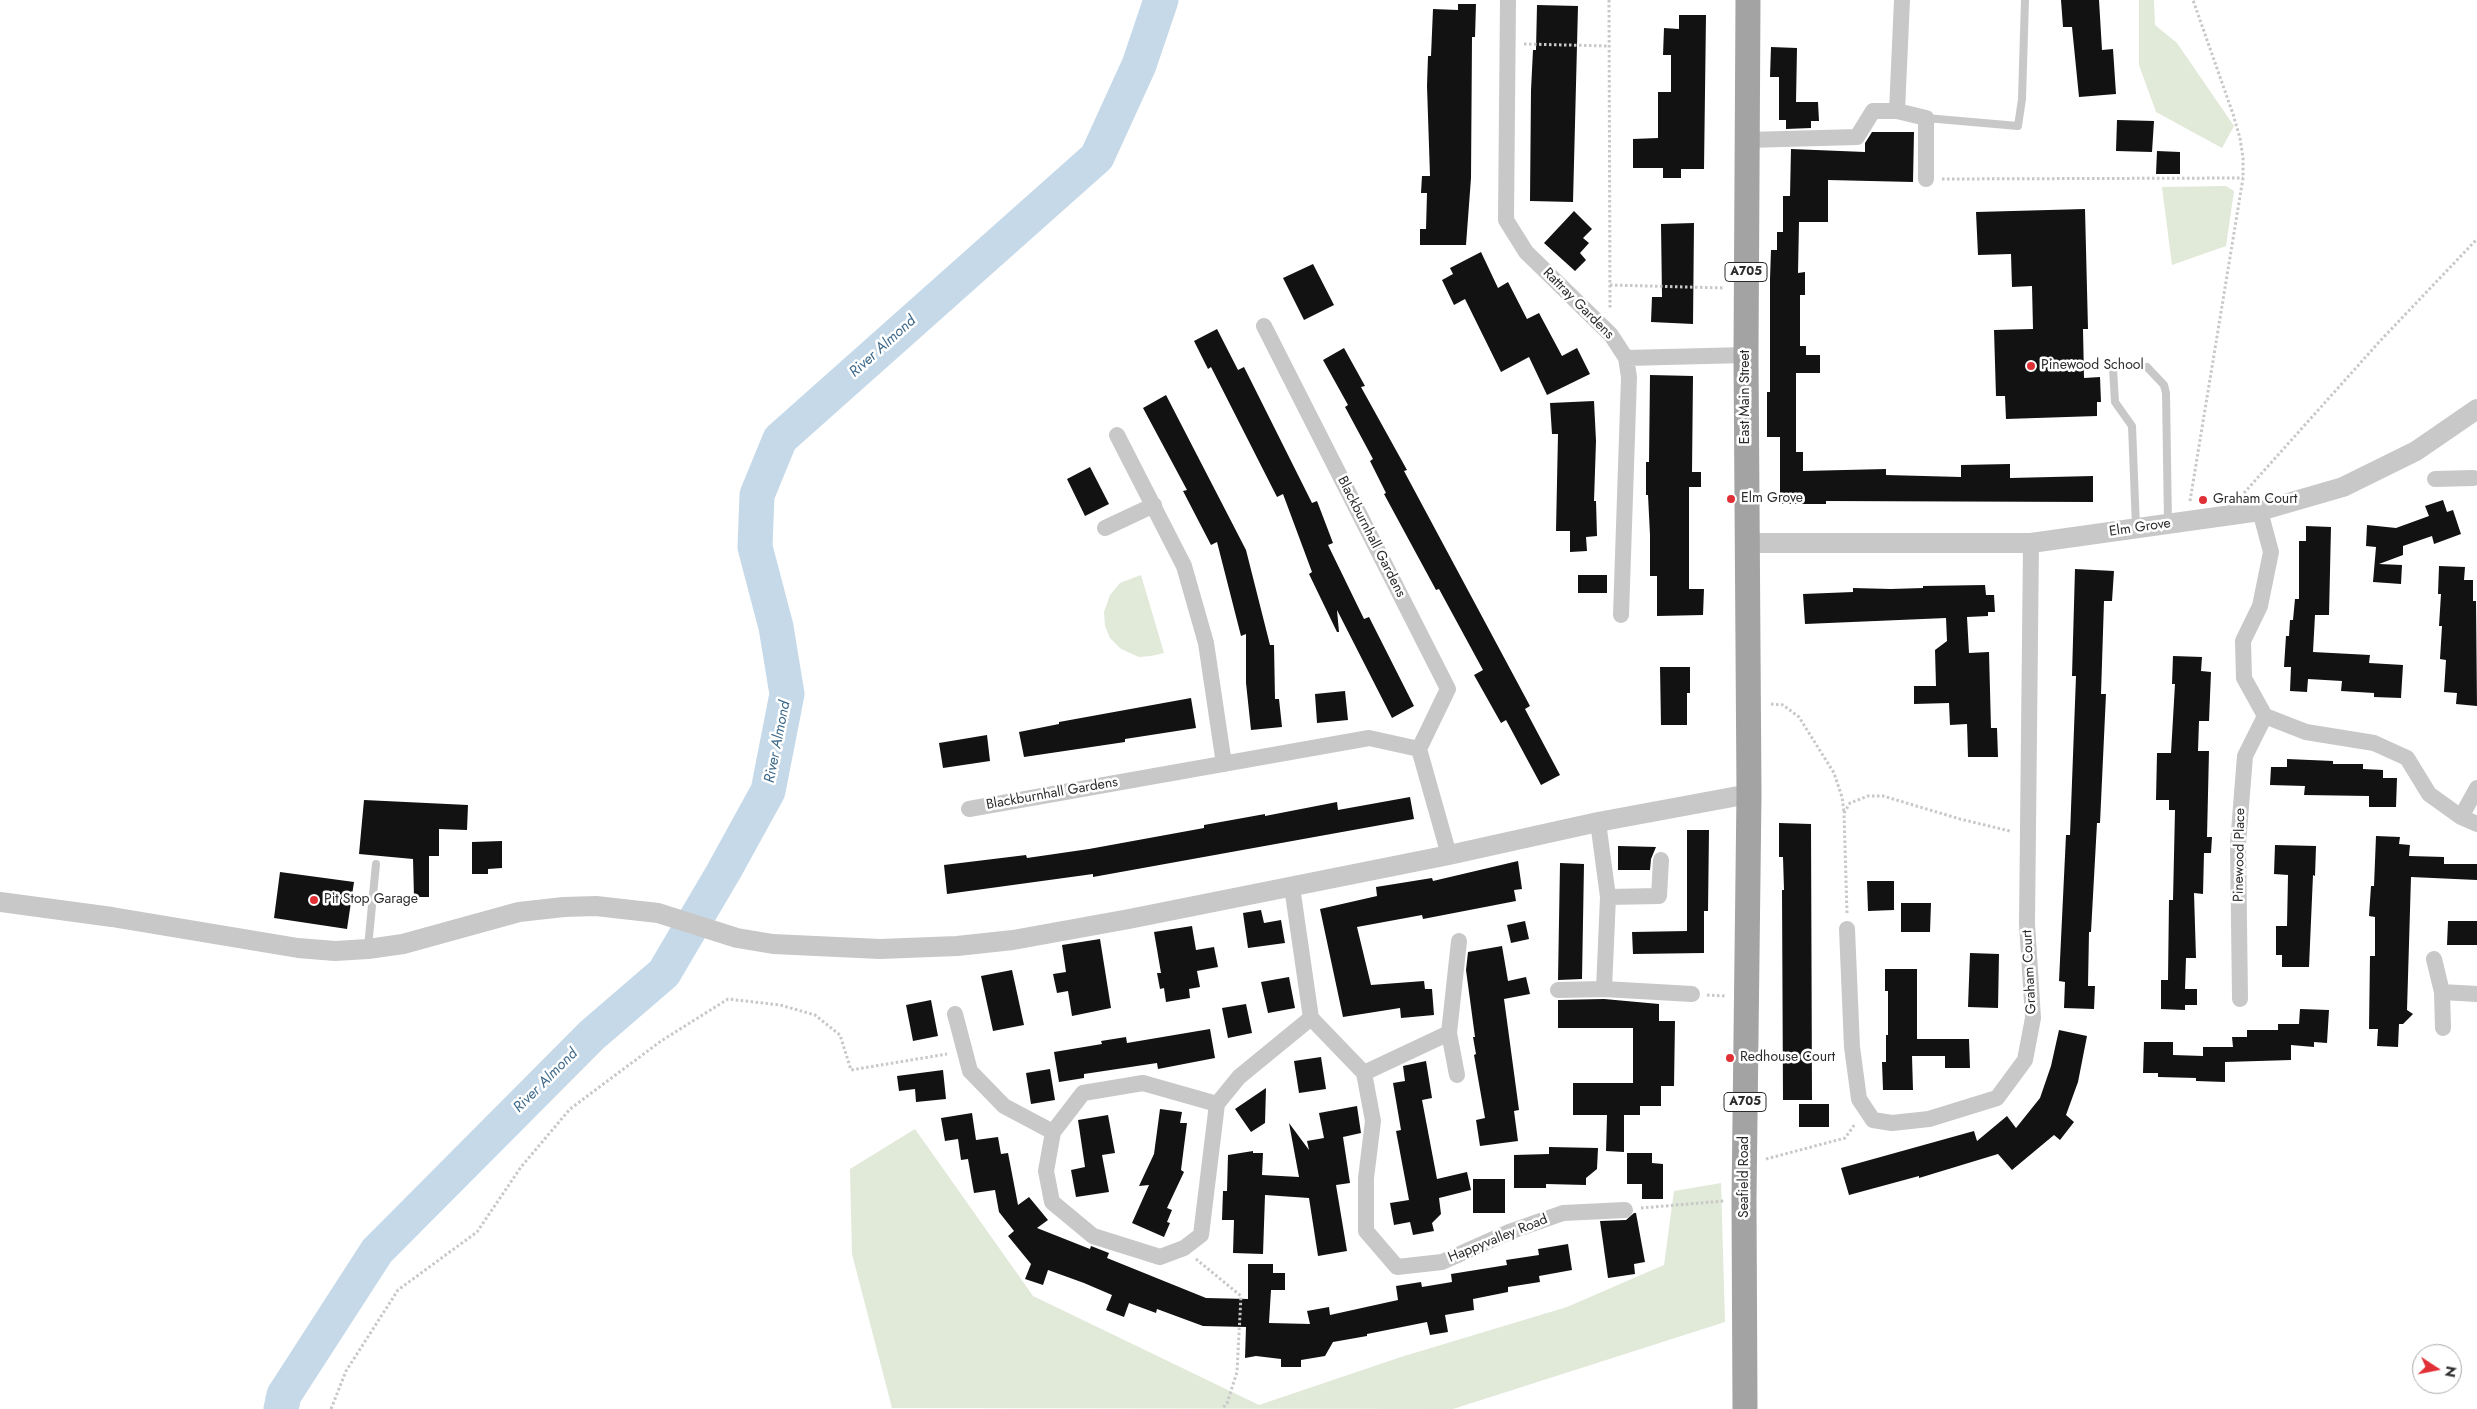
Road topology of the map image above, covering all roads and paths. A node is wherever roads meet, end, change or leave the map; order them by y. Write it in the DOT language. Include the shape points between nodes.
graph roads {
  1 [pos="1508,0"];
  2 [pos="1609,0"];
  3 [pos="1748,0"];
  4 [pos="1902,0"];
  5 [pos="2025,0"];
  6 [pos="2193,0"];
  7 [pos="1508,44"];
  8 [pos="1609,46"];
  9 [pos="1896,111"];
  10 [pos="1926,118"];
  11 [pos="1747,140"];
  12 [pos="2243,178"];
  13 [pos="1926,179"];
  14 [pos="2477,239"];
  15 [pos="1610,285"];
  16 [pos="1746,289"];
  17 [pos="1264,326"];
  18 [pos="1611,335"];
  19 [pos="1746,355"];
  20 [pos="1626,358"];
  21 [pos="2147,367"];
  22 [pos="2113,368"];
  23 [pos="2477,409"];
  24 [pos="1118,435"];
  25 [pos="2476,478"];
  26 [pos="2435,479"];
  27 [pos="1154,505"];
  28 [pos="2260,511"];
  29 [pos="2219,517"];
  30 [pos="2178,523"];
  31 [pos="1105,528"];
  32 [pos="2136,529"];
  33 [pos="1747,543"];
  34 [pos="2031,543"];
  35 [pos="1621,615"];
  36 [pos="1749,703"];
  37 [pos="2265,716"];
  38 [pos="1419,749"];
  39 [pos="1224,764"];
  40 [pos="2477,788"];
  41 [pos="1749,794"];
  42 [pos="969,809"];
  43 [pos="1844,812"];
  44 [pos="2460,817"];
  45 [pos="1598,822"];
  46 [pos="2477,824"];
  47 [pos="2029,831"];
  48 [pos="1449,855"];
  49 [pos="1661,860"];
  50 [pos="376,864"];
  51 [pos="1292,887"];
  52 [pos="1608,897"];
  53 [pos="0,902"];
  54 [pos="1847,929"];
  55 [pos="1459,940"];
  56 [pos="368,950"];
  57 [pos="2434,959"];
  58 [pos="1604,989"];
  59 [pos="1558,990"];
  60 [pos="2442,992"];
  61 [pos="1692,994"];
  62 [pos="2477,994"];
  63 [pos="1746,996"];
  64 [pos="2240,999"];
  65 [pos="956,1014"];
  66 [pos="1311,1018"];
  67 [pos="2443,1028"];
  68 [pos="1449,1033"];
  69 [pos="965,1052"];
  70 [pos="1364,1073"];
  71 [pos="1457,1075"];
  72 [pos="1217,1104"];
  73 [pos="1866,1110"];
  74 [pos="1053,1132"];
  75 [pos="1745,1162"];
  76 [pos="1744,1200"];
  77 [pos="1625,1210"];
  78 [pos="1184,1248"];
  79 [pos="331,1409"];
  80 [pos="1222,1409"];
  81 [pos="1745,1409"];
  1 -- 7 [label="street, Rattray Gardens"];
  2 -- 8 [label="path"];
  3 -- 11 [label="main road, East Main Street / A705"];
  4 -- 9 [label="street"];
  5 -- 10 [label="lane" via="2018,126"];
  6 -- 12 [label="path" via="2240,138"];
  7 -- 8 [label="path"];
  7 -- 18 [label="street, Rattray Gardens" via="1506,220 1526,252"];
  8 -- 15 [label="path"];
  9 -- 10 [label="street"];
  9 -- 11 [label="street" via="1873,111 1857,137"];
  10 -- 13 [label="street"];
  11 -- 16 [label="main road, East Main Street / A705"];
  12 -- 13 [label="path"];
  12 -- 30 [label="path"];
  14 -- 29 [label="path" via="2247,491"];
  15 -- 16 [label="path"];
  15 -- 18 [label="path"];
  16 -- 19 [label="main road, East Main Street / A705"];
  17 -- 38 [label="street, Blackburnhall Gardens" via="1448,689"];
  18 -- 20 [label="street, Rattray Gardens"];
  19 -- 20 [label="street"];
  19 -- 33 [label="main road, East Main Street / A705"];
  20 -- 35 [label="street, Rattray Gardens"];
  21 -- 30 [label="lane" via="2164,385 2166,393"];
  22 -- 32 [label="lane" via="2115,402 2132,426"];
  23 -- 28 [label="street, Elm Grove" via="2416,451 2343,487"];
  24 -- 27 [label="street"];
  25 -- 26 [label="street"];
  27 -- 31 [label="street"];
  27 -- 39 [label="street" via="1184,566 1206,643"];
  28 -- 29 [label="street, Elm Grove"];
  28 -- 37 [label="street" via="2271,552 2260,606 2243,641 2244,678"];
  29 -- 30 [label="street, Elm Grove"];
  30 -- 32 [label="street, Elm Grove"];
  32 -- 34 [label="street, Elm Grove"];
  33 -- 34 [label="street, Elm Grove"];
  33 -- 36 [label="main road, East Main Street / A705"];
  34 -- 47 [label="street, Graham Court"];
  36 -- 41 [label="main road, East Main Street / A705"];
  36 -- 43 [label="path" via="1783,705 1799,717 1834,773"];
  37 -- 44 [label="street" via="2306,732 2374,743 2408,758 2429,794"];
  37 -- 64 [label="street, Pinewood Place" via="2245,756 2244,766 2238,844"];
  38 -- 39 [label="street, Blackburnhall Gardens" via="1369,738"];
  38 -- 48 [label="street"];
  39 -- 42 [label="street, Blackburnhall Gardens"];
  40 -- 44 [label="street"];
  41 -- 45 [label="street"];
  41 -- 63 [label="main road, Seafield Road / A705"];
  43 -- 47 [label="path" via="1850,803 1868,796 1883,796 2004,831"];
  43 -- 54 [label="path"];
  44 -- 46 [label="street"];
  45 -- 48 [label="street"];
  45 -- 52 [label="street"];
  47 -- 73 [label="street, Graham Court" via="2027,924 2033,1018 2025,1060 1998,1098 1929,1118 1892,1124 1872,1120"];
  48 -- 51 [label="street"];
  49 -- 52 [label="street" via="1659,896"];
  50 -- 56 [label="lane"];
  51 -- 56 [label="street" via="1012,940 957,946 808,947 755,942 679,918 630,908 564,907 519,912 430,938"];
  51 -- 66 [label="street"];
  52 -- 58 [label="street"];
  53 -- 56 [label="street" via="298,948"];
  54 -- 73 [label="street" via="1852,1047 1858,1099"];
  55 -- 68 [label="street"];
  57 -- 60 [label="street"];
  58 -- 59 [label="street"];
  58 -- 61 [label="street"];
  60 -- 62 [label="street"];
  60 -- 67 [label="street"];
  61 -- 63 [label="path"];
  63 -- 75 [label="main road, Seafield Road / A705"];
  65 -- 69 [label="street"];
  66 -- 70 [label="street"];
  66 -- 72 [label="street" via="1239,1077"];
  68 -- 70 [label="street"];
  68 -- 71 [label="street"];
  69 -- 74 [label="street" via="970,1071 1004,1106"];
  69 -- 79 [label="path" via="851,1070 840,1035 815,1014 780,1005 728,999 661,1040 570,1109 521,1167 477,1232 398,1290 346,1372"];
  70 -- 77 [label="street, Happyvalley Road" via="1373,1121 1366,1178 1366,1231 1397,1267 1442,1262 1509,1232 1563,1213"];
  72 -- 74 [label="street" via="1143,1083 1083,1093"];
  72 -- 78 [label="street" via="1201,1235"];
  73 -- 75 [label="path" via="1844,1138"];
  74 -- 78 [label="street" via="1046,1171 1052,1202 1093,1236 1160,1257"];
  75 -- 76 [label="main road, Seafield Road / A705"];
  76 -- 77 [label="path"];
  76 -- 81 [label="main road, Seafield Road / A705"];
  78 -- 80 [label="path" via="1240,1296 1237,1372"];
}
